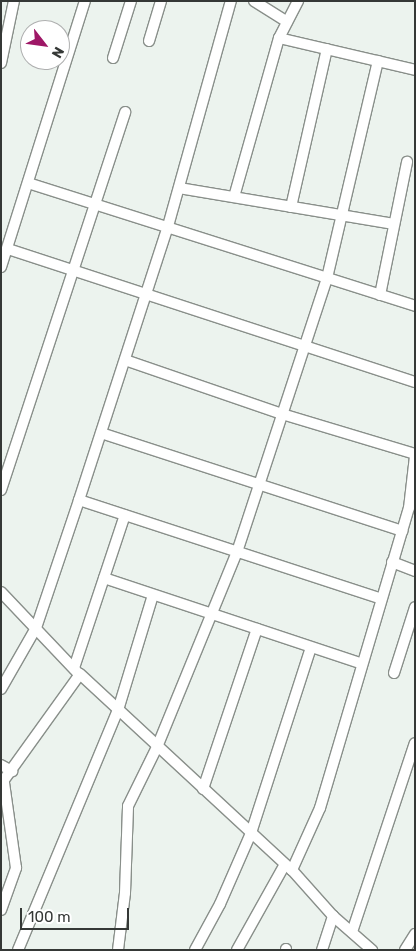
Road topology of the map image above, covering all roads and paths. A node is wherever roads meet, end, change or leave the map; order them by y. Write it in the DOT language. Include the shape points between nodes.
graph roads {
  1 [pos="14,1"];
  2 [pos="85,1"];
  3 [pos="131,1"];
  4 [pos="161,1"];
  5 [pos="232,1"];
  6 [pos="254,1"];
  7 [pos="298,1"];
  8 [pos="287,22"];
  9 [pos="279,38"];
  10 [pos="148,41"];
  11 [pos="327,49"];
  12 [pos="113,58"];
  13 [pos="378,61"];
  14 [pos="1,63"];
  15 [pos="415,70"];
  16 [pos="126,112"];
  17 [pos="407,162"];
  18 [pos="28,183"];
  19 [pos="179,188"];
  20 [pos="234,198"];
  21 [pos="96,204"];
  22 [pos="291,207"];
  23 [pos="342,216"];
  24 [pos="394,224"];
  25 [pos="168,226"];
  26 [pos="8,249"];
  27 [pos="1,267"];
  28 [pos="75,271"];
  29 [pos="327,278"];
  30 [pos="146,294"];
  31 [pos="380,294"];
  32 [pos="415,306"];
  33 [pos="305,346"];
  34 [pos="125,360"];
  35 [pos="415,382"];
  36 [pos="282,414"];
  37 [pos="101,433"];
  38 [pos="415,455"];
  39 [pos="259,485"];
  40 [pos="1,490"];
  41 [pos="79,500"];
  42 [pos="125,515"];
  43 [pos="411,516"];
  44 [pos="402,531"];
  45 [pos="237,552"];
  46 [pos="392,562"];
  47 [pos="415,571"];
  48 [pos="104,578"];
  49 [pos="1,592"];
  50 [pos="154,595"];
  51 [pos="381,599"];
  52 [pos="415,607"];
  53 [pos="211,614"];
  54 [pos="36,628"];
  55 [pos="256,629"];
  56 [pos="311,647"];
  57 [pos="362,664"];
  58 [pos="77,671"];
  59 [pos="394,673"];
  60 [pos="1,689"];
  61 [pos="118,710"];
  62 [pos="415,743"];
  63 [pos="157,747"];
  64 [pos="1,765"];
  65 [pos="12,771"];
  66 [pos="2,783"];
  67 [pos="203,789"];
  68 [pos="251,832"];
  69 [pos="289,867"];
  70 [pos="5,891"];
  71 [pos="1,910"];
  72 [pos="333,916"];
  73 [pos="352,932"];
  74 [pos="415,934"];
  75 [pos="18,950"];
  76 [pos="118,950"];
  77 [pos="195,950"];
  78 [pos="237,950"];
  79 [pos="322,950"];
  80 [pos="372,950"];
  81 [pos="405,950"];
  1 -- 14 [label="street"];
  2 -- 18 [label="street"];
  3 -- 12 [label="street"];
  4 -- 10 [label="street"];
  5 -- 19 [label="street"];
  6 -- 8 [label="street"];
  7 -- 8 [label="street"];
  8 -- 9 [label="street"];
  9 -- 11 [label="street"];
  9 -- 20 [label="street"];
  11 -- 13 [label="street"];
  11 -- 22 [label="street"];
  13 -- 15 [label="street"];
  13 -- 23 [label="street"];
  16 -- 21 [label="street"];
  17 -- 24 [label="street"];
  18 -- 21 [label="street"];
  18 -- 26 [label="street"];
  19 -- 20 [label="street"];
  19 -- 25 [label="street"];
  20 -- 22 [label="street"];
  21 -- 25 [label="street"];
  21 -- 28 [label="street"];
  22 -- 23 [label="street"];
  23 -- 24 [label="street"];
  23 -- 29 [label="street"];
  24 -- 31 [label="street"];
  25 -- 29 [label="street"];
  25 -- 30 [label="street"];
  26 -- 27 [label="street"];
  26 -- 28 [label="street"];
  28 -- 30 [label="street"];
  28 -- 40 [label="street"];
  29 -- 31 [label="street"];
  29 -- 33 [label="street"];
  30 -- 33 [label="street"];
  30 -- 34 [label="street"];
  31 -- 32 [label="street"];
  33 -- 35 [label="street"];
  33 -- 36 [label="street"];
  34 -- 36 [label="street"];
  34 -- 37 [label="street"];
  36 -- 38 [label="street"];
  36 -- 39 [label="street"];
  37 -- 39 [label="street"];
  37 -- 41 [label="street"];
  38 -- 43 [label="street"];
  39 -- 44 [label="street"];
  39 -- 45 [label="street"];
  41 -- 42 [label="street"];
  41 -- 54 [label="street"];
  42 -- 45 [label="street"];
  42 -- 48 [label="street"];
  43 -- 44 [label="street"];
  44 -- 46 [label="street"];
  45 -- 51 [label="street"];
  45 -- 53 [label="street"];
  46 -- 47 [label="street"];
  46 -- 51 [label="street"];
  48 -- 50 [label="street"];
  48 -- 58 [label="street"];
  49 -- 54 [label="street"];
  50 -- 53 [label="street"];
  50 -- 61 [label="street"];
  51 -- 57 [label="street"];
  52 -- 59 [label="street"];
  53 -- 55 [label="street"];
  53 -- 63 [label="street"];
  54 -- 58 [label="street"];
  54 -- 60 [label="street"];
  55 -- 56 [label="street"];
  55 -- 67 [label="street"];
  56 -- 57 [label="street"];
  56 -- 68 [label="street"];
  57 -- 69 [label="street" via="320,808"];
  58 -- 61 [label="street"];
  58 -- 65 [label="street"];
  61 -- 63 [label="street"];
  61 -- 75 [label="street"];
  62 -- 73 [label="street"];
  63 -- 67 [label="street"];
  63 -- 76 [label="street" via="128,806 125,893"];
  64 -- 65 [label="street"];
  65 -- 66 [label="street"];
  66 -- 70 [label="street" via="16,868"];
  67 -- 68 [label="street"];
  68 -- 69 [label="street"];
  68 -- 77 [label="street" via="220,904"];
  69 -- 72 [label="street"];
  69 -- 78 [label="street"];
  70 -- 71 [label="street"];
  72 -- 73 [label="street"];
  72 -- 79 [label="street"];
  73 -- 80 [label="street"];
  74 -- 81 [label="street"];
}
